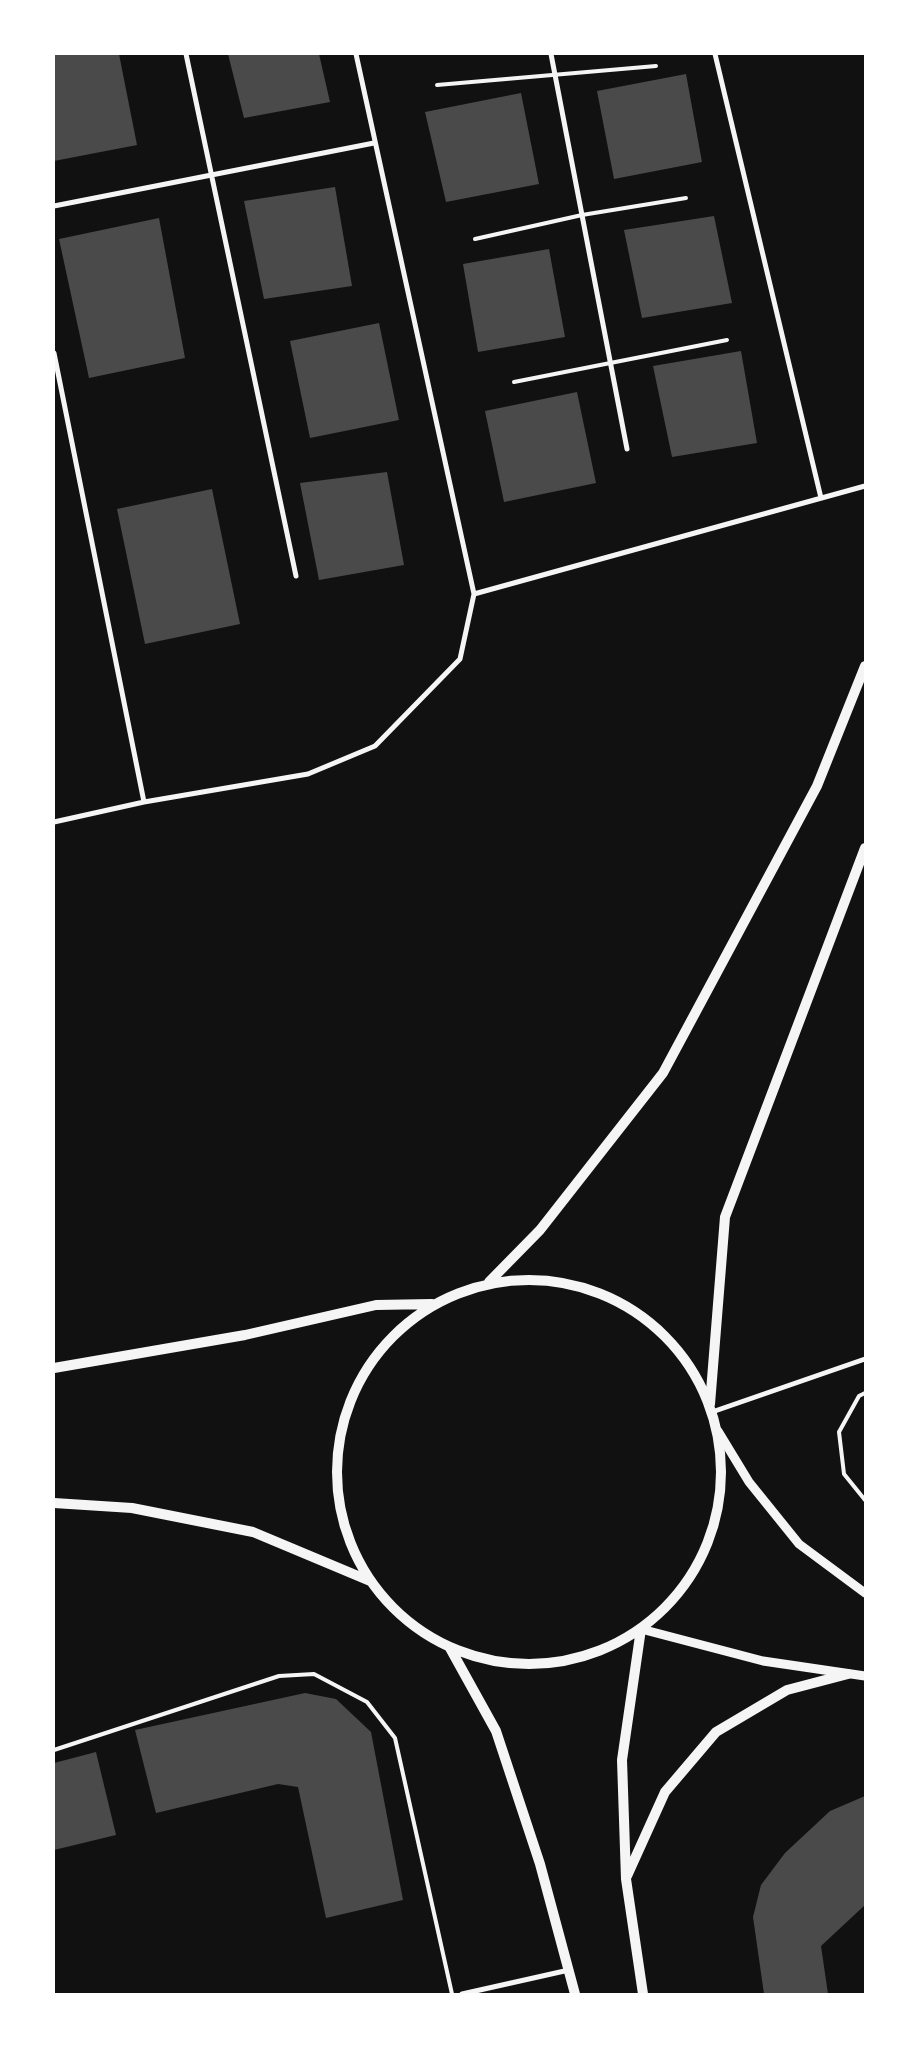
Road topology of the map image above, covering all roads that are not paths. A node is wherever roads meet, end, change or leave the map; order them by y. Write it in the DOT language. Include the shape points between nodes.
graph roads {
  1 [pos="186,54"];
  2 [pos="356,54"];
  3 [pos="551,54"];
  4 [pos="715,54"];
  5 [pos="656,66"];
  6 [pos="555,76"];
  7 [pos="437,85"];
  8 [pos="374,143"];
  9 [pos="210,175"];
  10 [pos="686,198"];
  11 [pos="54,206"];
  12 [pos="582,215"];
  13 [pos="475,239"];
  14 [pos="727,340"];
  15 [pos="54,353"];
  16 [pos="610,362"];
  17 [pos="514,382"];
  18 [pos="627,449"];
  19 [pos="865,486"];
  20 [pos="821,498"];
  21 [pos="296,576"];
  22 [pos="474,594"];
  23 [pos="865,666"];
  24 [pos="144,802"];
  25 [pos="54,822"];
  26 [pos="865,848"];
  27 [pos="489,1282"];
  28 [pos="432,1304"];
  29 [pos="865,1359"];
  30 [pos="54,1368"];
  31 [pos="865,1393"];
  32 [pos="711,1409"];
  33 [pos="718,1431"];
  34 [pos="865,1500"];
  35 [pos="54,1503"];
  36 [pos="370,1581"];
  37 [pos="865,1594"];
  38 [pos="641,1629"];
  39 [pos="450,1648"];
  40 [pos="848,1674"];
  41 [pos="865,1676"];
  42 [pos="54,1750"];
  43 [pos="626,1879"];
  44 [pos="570,1970"];
  45 [pos="452,1994"];
  46 [pos="462,1994"];
  47 [pos="575,1994"];
  48 [pos="643,1994"];
  1 -- 9 [label="street"];
  2 -- 8 [label="street"];
  3 -- 6 [label="street"];
  4 -- 20 [label="street"];
  5 -- 6 [label="lane"];
  6 -- 7 [label="lane"];
  6 -- 12 [label="street"];
  8 -- 9 [label="street"];
  8 -- 22 [label="street"];
  9 -- 11 [label="street"];
  9 -- 21 [label="street"];
  10 -- 12 [label="lane"];
  12 -- 13 [label="lane"];
  12 -- 16 [label="street"];
  14 -- 16 [label="lane"];
  15 -- 24 [label="street"];
  16 -- 17 [label="lane"];
  16 -- 18 [label="street"];
  19 -- 20 [label="street"];
  20 -- 22 [label="street"];
  22 -- 24 [label="street" via="460,659 375,746 308,774"];
  23 -- 27 [label="main road" via="817,786 663,1073 540,1230"];
  24 -- 25 [label="street"];
  26 -- 32 [label="main road" via="725,1217"];
  27 -- 28 [label="main road"];
  27 -- 32 [label="main road" via="543,1279 597,1290 645,1317 684,1356"];
  28 -- 30 [label="main road" via="376,1305 245,1335"];
  28 -- 36 [label="main road" via="391,1336 359,1379 341,1429 336,1481 346,1533"];
  29 -- 32 [label="street"];
  31 -- 34 [label="lane" via="859,1396 839,1432 844,1474"];
  32 -- 33 [label="main road"];
  33 -- 37 [label="street" via="749,1482 799,1544"];
  33 -- 38 [label="main road" via="721,1487 709,1542 681,1590"];
  35 -- 36 [label="main road" via="132,1508 253,1532"];
  36 -- 39 [label="main road" via="405,1620"];
  38 -- 39 [label="main road" via="597,1652 548,1664 498,1662"];
  38 -- 40 [label="street" via="763,1661"];
  38 -- 43 [label="main road" via="622,1760"];
  39 -- 44 [label="main road" via="496,1730 540,1864"];
  40 -- 41 [label="street"];
  40 -- 43 [label="main road" via="787,1690 716,1732 665,1792"];
  42 -- 45 [label="lane" via="279,1676 314,1674 368,1702 395,1738"];
  43 -- 48 [label="main road"];
  44 -- 46 [label="street"];
  44 -- 47 [label="main road"];
}
